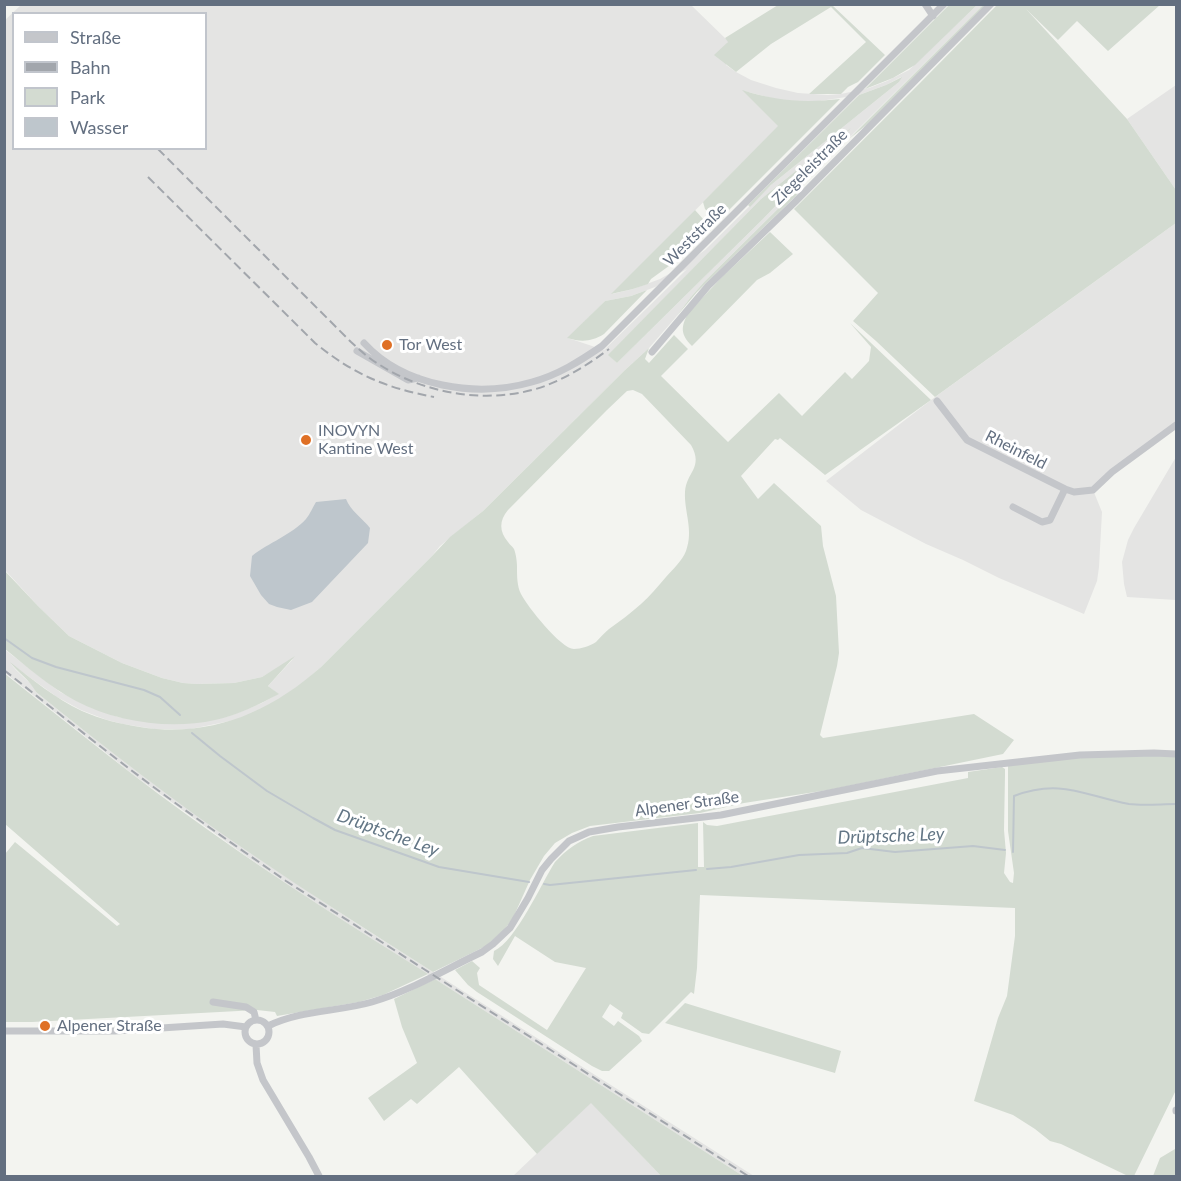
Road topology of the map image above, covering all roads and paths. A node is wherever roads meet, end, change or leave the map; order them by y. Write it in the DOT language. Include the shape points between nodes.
graph roads {
  1 [pos="925,4"];
  2 [pos="944,4"];
  3 [pos="991,4"];
  4 [pos="933,16"];
  5 [pos="364,343"];
  6 [pos="357,351"];
  7 [pos="652,352"];
  8 [pos="418,378"];
  9 [pos="937,402"];
  10 [pos="1176,425"];
  11 [pos="1065,489"];
  12 [pos="1013,507"];
  13 [pos="1176,754"];
  14 [pos="213,1002"];
  15 [pos="256,1020"];
  16 [pos="268,1026"];
  17 [pos="246,1027"];
  18 [pos="4,1031"];
  19 [pos="256,1045"];
  20 [pos="319,1176"];
  1 -- 4 [label="street"];
  2 -- 4 [label="street, Weststraße"];
  3 -- 7 [label="street, Ziegeleistraße" via="708,286"];
  4 -- 8 [label="street, Weststraße" via="602,346 556,373 499,388 443,385"];
  5 -- 8 [label="street, Weststraße" via="381,359"];
  6 -- 8 [label="street, Weststraße" via="408,380"];
  9 -- 11 [label="street, Rheinfeld" via="967,440"];
  10 -- 11 [label="street, Rheinfeld" via="1093,490"];
  11 -- 12 [label="street" via="1050,520 1042,522"];
  13 -- 16 [label="street, Alpener Straße" via="1080,755 938,771 721,815 589,832 569,842 551,859 510,928 482,952 387,997 297,1015"];
  14 -- 15 [label="street" via="246,1007 254,1012"];
  15 -- 16 [label="street"];
  15 -- 17 [label="street"];
  16 -- 19 [label="street" via="267,1040"];
  17 -- 18 [label="street" via="223,1024 115,1031"];
  17 -- 19 [label="street" via="247,1039"];
  19 -- 20 [label="street" via="263,1080"];
}
